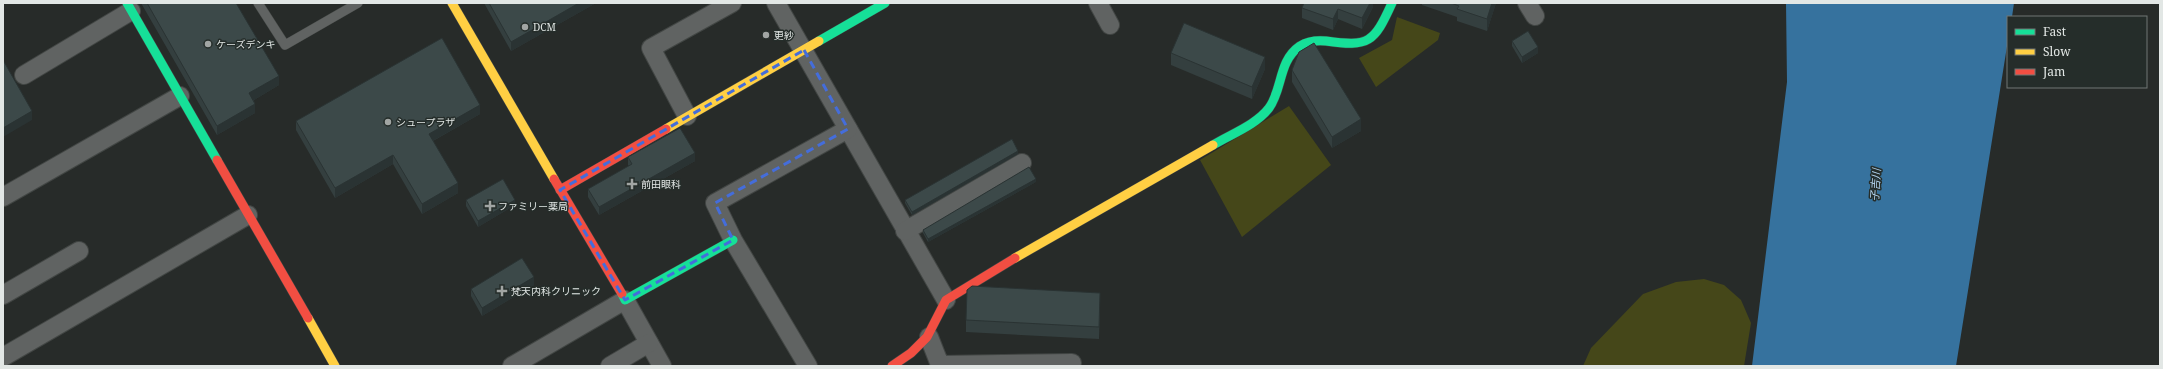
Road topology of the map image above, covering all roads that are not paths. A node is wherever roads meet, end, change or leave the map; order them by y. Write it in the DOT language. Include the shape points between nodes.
graph roads {
  1 [pos="258,3"];
  2 [pos="358,3"];
  3 [pos="452,3"];
  4 [pos="732,3"];
  5 [pos="776,3"];
  6 [pos="885,3"];
  7 [pos="1098,3"];
  8 [pos="1392,3"];
  9 [pos="129,7"];
  10 [pos="1110,24"];
  11 [pos="804,50"];
  12 [pos="24,74"];
  13 [pos="180,96"];
  14 [pos="686,116"];
  15 [pos="848,129"];
  16 [pos="1022,162"];
  17 [pos="560,190"];
  18 [pos="3,198"];
  19 [pos="248,215"];
  20 [pos="905,230"];
  21 [pos="733,240"];
  22 [pos="79,251"];
  23 [pos="3,295"];
  24 [pos="625,300"];
  25 [pos="946,300"];
  26 [pos="929,337"];
  27 [pos="649,343"];
  28 [pos="3,357"];
  29 [pos="1072,363"];
  30 [pos="1022,365"];
  31 [pos="335,366"];
  32 [pos="512,366"];
  33 [pos="610,366"];
  34 [pos="662,366"];
  35 [pos="808,366"];
  36 [pos="892,366"];
  1 -- 2 [label="lane" via="285,45"];
  3 -- 17 [label="street"];
  4 -- 14 [label="street" via="652,48"];
  5 -- 11 [label="street"];
  6 -- 11 [label="street"];
  7 -- 10 [label="street"];
  8 -- 25 [label="street" via="1385,23 1374,36 1361,44 1348,46 1317,40 1305,42 1293,51 1282,68 1273,102 1263,114 981,277"];
  9 -- 12 [label="street"];
  9 -- 13 [label="street"];
  11 -- 14 [label="street"];
  11 -- 15 [label="street"];
  13 -- 18 [label="street"];
  13 -- 19 [label="street"];
  14 -- 17 [label="street"];
  15 -- 20 [label="street"];
  15 -- 21 [label="street" via="715,203"];
  16 -- 20 [label="street"];
  17 -- 24 [label="street"];
  19 -- 28 [label="street"];
  19 -- 31 [label="street"];
  20 -- 25 [label="street"];
  21 -- 24 [label="street"];
  21 -- 35 [label="street"];
  22 -- 23 [label="street"];
  24 -- 27 [label="street"];
  24 -- 32 [label="street"];
  25 -- 26 [label="street"];
  26 -- 30 [label="street" via="940,365"];
  26 -- 36 [label="street" via="912,355"];
  27 -- 33 [label="street"];
  27 -- 34 [label="street"];
  29 -- 30 [label="street"];
}
